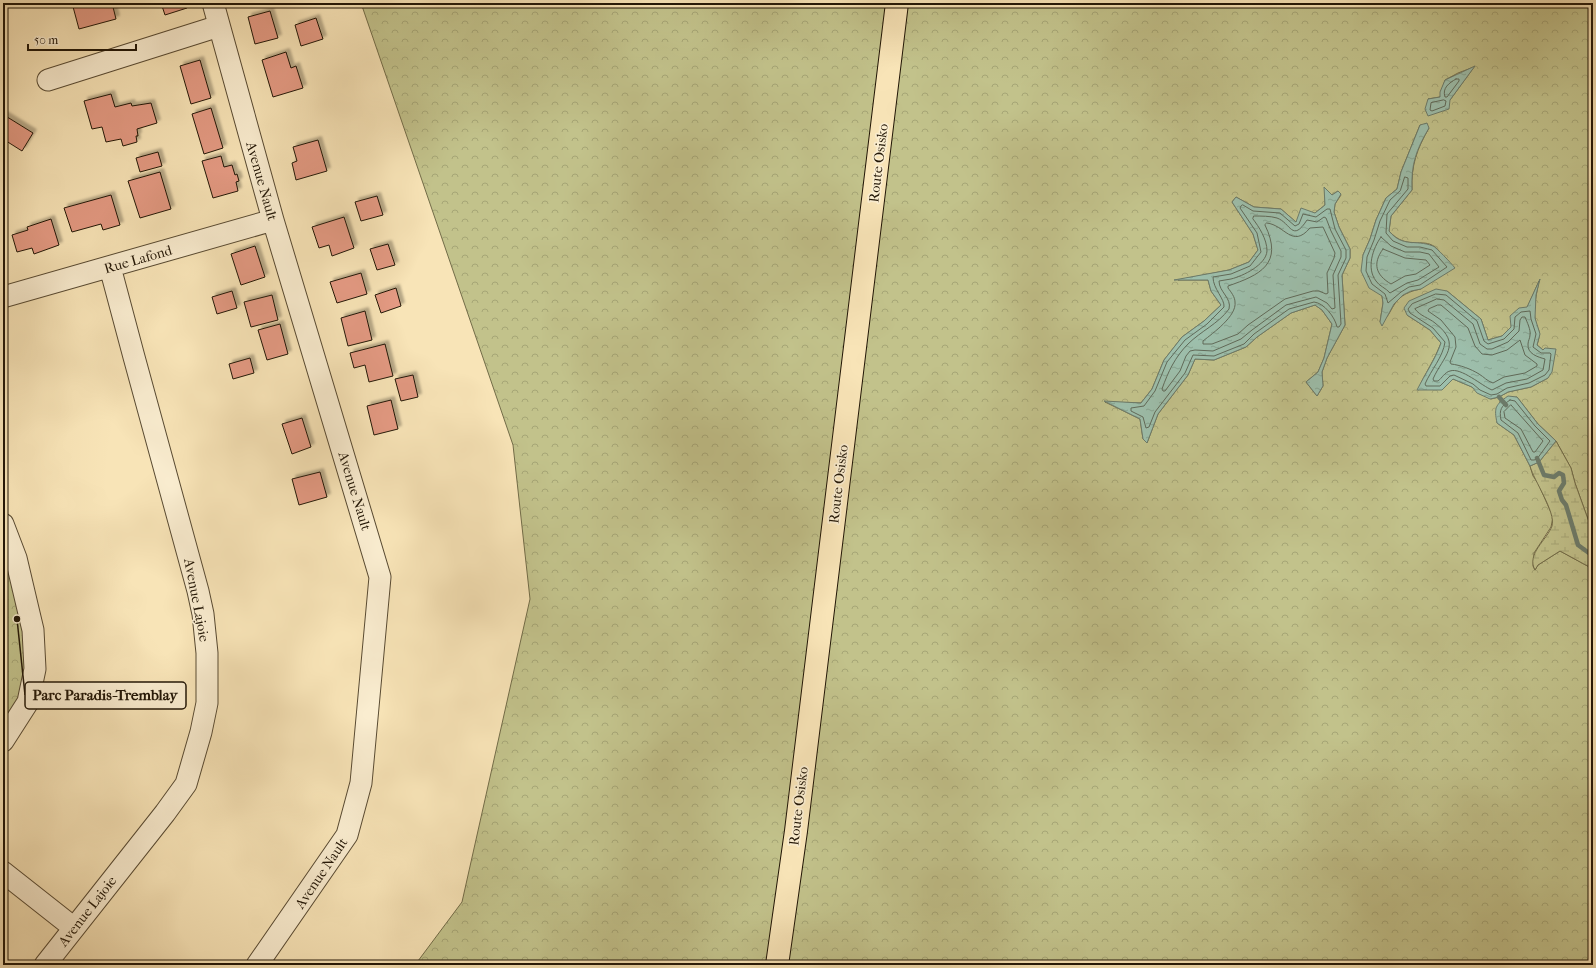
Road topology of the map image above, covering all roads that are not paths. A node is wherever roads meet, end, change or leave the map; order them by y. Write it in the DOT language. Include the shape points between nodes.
graph roads {
  1 [pos="213,3"];
  2 [pos="898,3"];
  3 [pos="219,26"];
  4 [pos="48,80"];
  5 [pos="273,220"];
  6 [pos="110,267"];
  7 [pos="3,297"];
  8 [pos="4,531"];
  9 [pos="3,742"];
  10 [pos="3,872"];
  11 [pos="74,928"];
  12 [pos="45,965"];
  13 [pos="257,965"];
  14 [pos="776,965"];
  1 -- 3 [label="street, Avenue Nault"];
  2 -- 14 [label="highway, Route Osisko" via="797,823"];
  3 -- 4 [label="street"];
  3 -- 5 [label="street, Avenue Nault"];
  5 -- 6 [label="street, Rue Lafond"];
  5 -- 13 [label="street, Avenue Nault" via="380,577 361,783 347,835"];
  6 -- 7 [label="street, Rue Lafond"];
  6 -- 11 [label="street, Avenue Lajoie" via="198,591 207,653 207,703 202,732 186,784"];
  8 -- 9 [label="street" via="16,558 33,630 35,669 28,702"];
  10 -- 11 [label="street"];
  11 -- 12 [label="street, Avenue Lajoie"];
}
